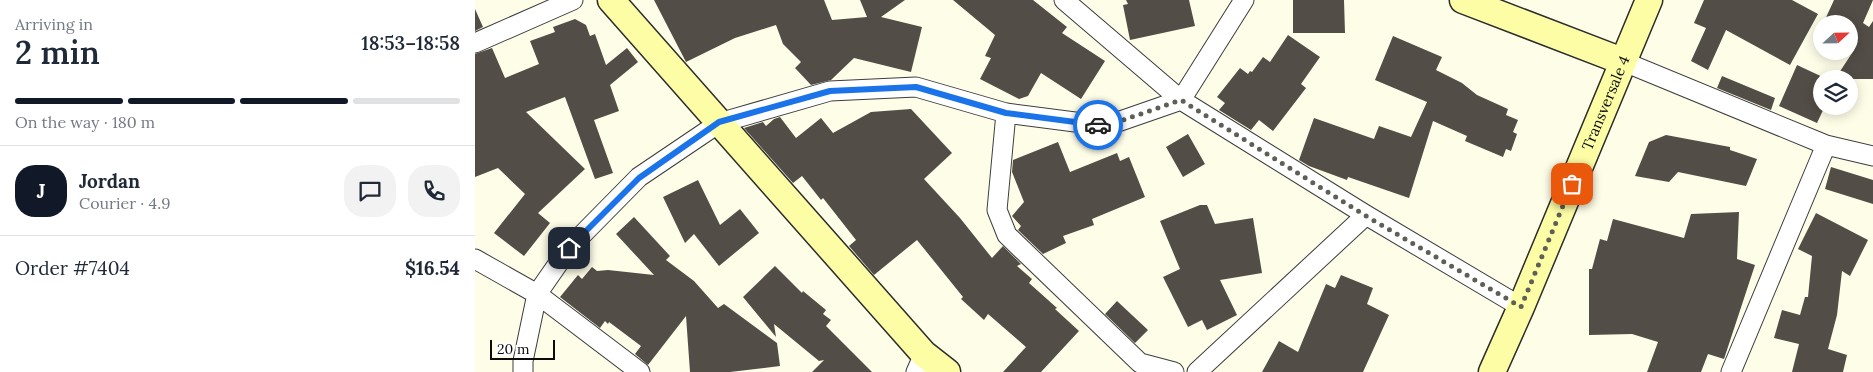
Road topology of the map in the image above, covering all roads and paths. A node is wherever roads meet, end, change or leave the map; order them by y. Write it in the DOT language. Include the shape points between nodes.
graph roads {
  1 [pos="573,0"];
  2 [pos="611,0"];
  3 [pos="1065,0"];
  4 [pos="1244,0"];
  5 [pos="1463,0"];
  6 [pos="1649,0"];
  7 [pos="475,43"];
  8 [pos="1622,61"];
  9 [pos="1181,100"];
  10 [pos="1006,113"];
  11 [pos="719,122"];
  12 [pos="1826,145"];
  13 [pos="1873,156"];
  14 [pos="1366,216"];
  15 [pos="475,259"];
  16 [pos="537,294"];
  17 [pos="1521,307"];
  18 [pos="920,363"];
  19 [pos="523,372"];
  20 [pos="640,372"];
  21 [pos="947,372"];
  22 [pos="1174,372"];
  23 [pos="1197,372"];
  24 [pos="1492,372"];
  25 [pos="1731,372"];
  1 -- 7 [label="street"];
  2 -- 11 [label="street"];
  3 -- 9 [label="street"];
  4 -- 9 [label="street"];
  5 -- 8 [label="street"];
  6 -- 8 [label="street, Transversale 4"];
  8 -- 12 [label="street"];
  8 -- 17 [label="street, Transversale 4"];
  9 -- 10 [label="street" via="1106,126"];
  9 -- 14 [label="street"];
  10 -- 11 [label="street" via="916,87 830,91"];
  10 -- 22 [label="street" via="997,210 1007,235 1140,363"];
  11 -- 16 [label="street" via="639,178 569,248"];
  11 -- 18 [label="street"];
  12 -- 13 [label="street"];
  12 -- 25 [label="street"];
  14 -- 17 [label="street"];
  14 -- 23 [label="street"];
  15 -- 16 [label="street"];
  16 -- 19 [label="street"];
  16 -- 20 [label="street"];
  17 -- 24 [label="street, Transversale 4"];
  18 -- 21 [label="street"];
}
